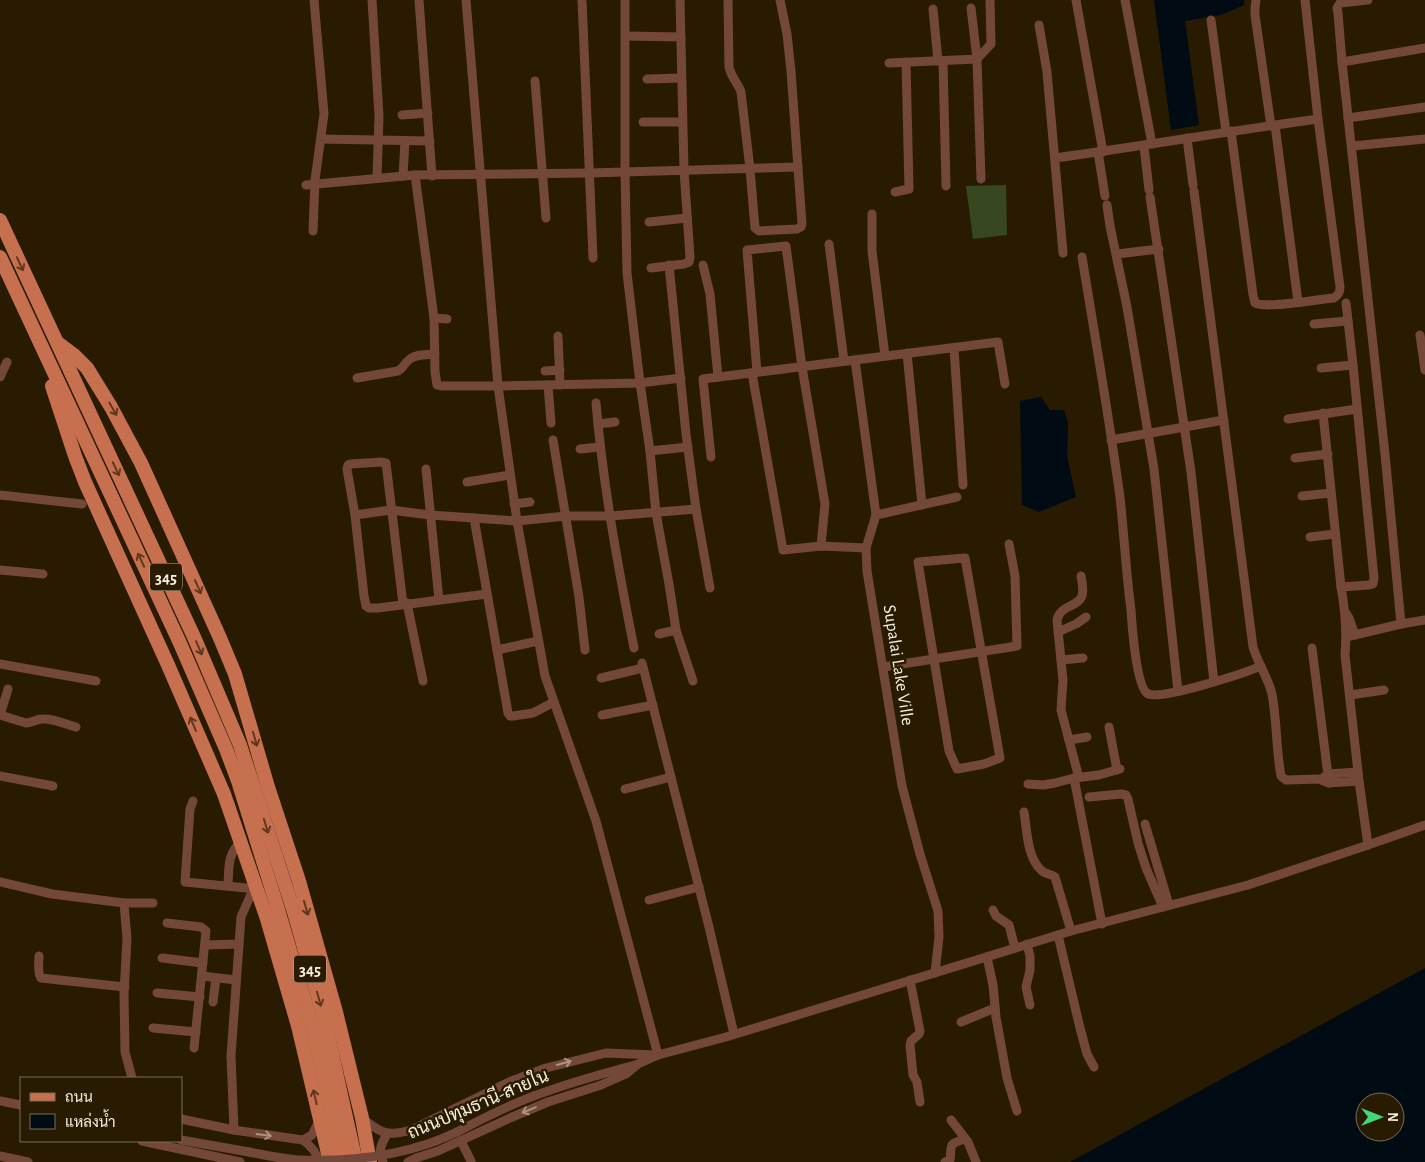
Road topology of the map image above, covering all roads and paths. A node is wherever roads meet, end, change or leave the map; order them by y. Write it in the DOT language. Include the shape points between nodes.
graph roads {
  1 [pos="314,0"];
  2 [pos="372,0"];
  3 [pos="419,0"];
  4 [pos="466,0"];
  5 [pos="582,0"];
  6 [pos="625,0"];
  7 [pos="680,0"];
  8 [pos="728,0"];
  9 [pos="780,0"];
  10 [pos="990,0"];
  11 [pos="1076,0"];
  12 [pos="1125,0"];
  13 [pos="1256,0"];
  14 [pos="1305,0"];
  15 [pos="1368,0"];
  16 [pos="971,8"];
  17 [pos="933,9"];
  18 [pos="1211,20"];
  19 [pos="1039,26"];
  20 [pos="626,36"];
  21 [pos="680,37"];
  22 [pos="1425,48"];
  23 [pos="977,59"];
  24 [pos="941,61"];
  25 [pos="906,62"];
  26 [pos="1342,62"];
  27 [pos="889,63"];
  28 [pos="681,78"];
  29 [pos="647,79"];
  30 [pos="535,81"];
  31 [pos="1425,107"];
  32 [pos="428,113"];
  33 [pos="402,115"];
  34 [pos="1348,118"];
  35 [pos="1318,119"];
  36 [pos="643,122"];
  37 [pos="682,122"];
  38 [pos="1273,126"];
  39 [pos="1229,132"];
  40 [pos="1187,138"];
  41 [pos="321,139"];
  42 [pos="1425,139"];
  43 [pos="378,141"];
  44 [pos="405,141"];
  45 [pos="430,141"];
  46 [pos="1148,145"];
  47 [pos="1352,146"];
  48 [pos="1101,152"];
  49 [pos="1055,158"];
  50 [pos="798,167"];
  51 [pos="750,168"];
  52 [pos="684,170"];
  53 [pos="625,172"];
  54 [pos="589,173"];
  55 [pos="481,174"];
  56 [pos="543,174"];
  57 [pos="415,175"];
  58 [pos="403,176"];
  59 [pos="432,176"];
  60 [pos="378,178"];
  61 [pos="982,179"];
  62 [pos="310,184"];
  63 [pos="946,186"];
  64 [pos="895,192"];
  65 [pos="872,214"];
  66 [pos="546,218"];
  67 [pos="687,218"];
  68 [pos="0,220"];
  69 [pos="649,222"];
  70 [pos="313,231"];
  71 [pos="829,244"];
  72 [pos="1159,249"];
  73 [pos="1063,253"];
  74 [pos="1116,254"];
  75 [pos="0,257"];
  76 [pos="1082,257"];
  77 [pos="592,258"];
  78 [pos="703,265"];
  79 [pos="669,266"];
  80 [pos="650,268"];
  81 [pos="1298,302"];
  82 [pos="1346,303"];
  83 [pos="434,318"];
  84 [pos="448,319"];
  85 [pos="1348,321"];
  86 [pos="1314,324"];
  87 [pos="1420,335"];
  88 [pos="558,336"];
  89 [pos="57,342"];
  90 [pos="954,348"];
  91 [pos="435,354"];
  92 [pos="907,354"];
  93 [pos="885,356"];
  94 [pos="856,360"];
  95 [pos="844,361"];
  96 [pos="7,362"];
  97 [pos="1353,365"];
  98 [pos="802,366"];
  99 [pos="1321,368"];
  100 [pos="560,370"];
  101 [pos="1425,370"];
  102 [pos="545,371"];
  103 [pos="754,372"];
  104 [pos="0,377"];
  105 [pos="718,377"];
  106 [pos="357,378"];
  107 [pos="680,378"];
  108 [pos="640,383"];
  109 [pos="1005,384"];
  110 [pos="548,385"];
  111 [pos="560,385"];
  112 [pos="498,386"];
  113 [pos="57,388"];
  114 [pos="596,403"];
  115 [pos="1357,409"];
  116 [pos="1323,413"];
  117 [pos="1288,419"];
  118 [pos="1224,420"];
  119 [pos="615,422"];
  120 [pos="551,424"];
  121 [pos="598,424"];
  122 [pos="1184,427"];
  123 [pos="1148,433"];
  124 [pos="553,440"];
  125 [pos="1111,440"];
  126 [pos="600,447"];
  127 [pos="688,447"];
  128 [pos="580,449"];
  129 [pos="650,451"];
  130 [pos="1328,454"];
  131 [pos="711,457"];
  132 [pos="1295,458"];
  133 [pos="426,469"];
  134 [pos="510,475"];
  135 [pos="467,482"];
  136 [pos="963,485"];
  137 [pos="1331,493"];
  138 [pos="0,495"];
  139 [pos="1302,496"];
  140 [pos="957,497"];
  141 [pos="530,502"];
  142 [pos="82,504"];
  143 [pos="514,504"];
  144 [pos="922,504"];
  145 [pos="696,509"];
  146 [pos="391,510"];
  147 [pos="656,513"];
  148 [pos="355,514"];
  149 [pos="876,514"];
  150 [pos="430,515"];
  151 [pos="566,516"];
  152 [pos="611,516"];
  153 [pos="474,518"];
  154 [pos="517,521"];
  155 [pos="1335,534"];
  156 [pos="1310,537"];
  157 [pos="1009,544"];
  158 [pos="821,546"];
  159 [pos="866,548"];
  160 [pos="0,570"];
  161 [pos="43,574"];
  162 [pos="1081,576"];
  163 [pos="1341,587"];
  164 [pos="710,588"];
  165 [pos="487,594"];
  166 [pos="440,600"];
  167 [pos="405,603"];
  168 [pos="1086,617"];
  169 [pos="1425,620"];
  170 [pos="1401,624"];
  171 [pos="676,630"];
  172 [pos="1058,632"];
  173 [pos="659,634"];
  174 [pos="1350,636"];
  175 [pos="538,641"];
  176 [pos="634,648"];
  177 [pos="1312,648"];
  178 [pos="497,650"];
  179 [pos="585,650"];
  180 [pos="981,652"];
  181 [pos="1083,658"];
  182 [pos="934,659"];
  183 [pos="1062,660"];
  184 [pos="0,664"];
  185 [pos="1261,666"];
  186 [pos="883,667"];
  187 [pos="600,678"];
  188 [pos="96,681"];
  189 [pos="423,681"];
  190 [pos="693,681"];
  191 [pos="1214,682"];
  192 [pos="8,689"];
  193 [pos="1384,690"];
  194 [pos="1178,691"];
  195 [pos="1350,695"];
  196 [pos="554,702"];
  197 [pos="653,705"];
  198 [pos="0,715"];
  199 [pos="602,715"];
  200 [pos="76,727"];
  201 [pos="1109,727"];
  202 [pos="1087,737"];
  203 [pos="1069,740"];
  204 [pos="0,776"];
  205 [pos="1359,776"];
  206 [pos="671,777"];
  207 [pos="1077,778"];
  208 [pos="1329,779"];
  209 [pos="252,780"];
  210 [pos="1028,784"];
  211 [pos="53,786"];
  212 [pos="625,789"];
  213 [pos="1089,797"];
  214 [pos="193,802"];
  215 [pos="1024,812"];
  216 [pos="1145,824"];
  217 [pos="1425,825"];
  218 [pos="241,842"];
  219 [pos="1368,845"];
  220 [pos="279,868"];
  221 [pos="299,881"];
  222 [pos="0,882"];
  223 [pos="228,886"];
  224 [pos="699,887"];
  225 [pos="257,888"];
  226 [pos="649,900"];
  227 [pos="124,902"];
  228 [pos="153,903"];
  229 [pos="277,906"];
  230 [pos="1166,906"];
  231 [pos="993,910"];
  232 [pos="167,923"];
  233 [pos="1102,924"];
  234 [pos="1072,931"];
  235 [pos="1058,935"];
  236 [pos="274,943"];
  237 [pos="239,944"];
  238 [pos="1027,944"];
  239 [pos="205,945"];
  240 [pos="1015,948"];
  241 [pos="39,956"];
  242 [pos="987,957"];
  243 [pos="162,958"];
  244 [pos="203,963"];
  245 [pos="935,973"];
  246 [pos="202,976"];
  247 [pos="216,978"];
  248 [pos="236,980"];
  249 [pos="910,980"];
  250 [pos="125,987"];
  251 [pos="157,993"];
  252 [pos="200,997"];
  253 [pos="213,1002"];
  254 [pos="1030,1005"];
  255 [pos="995,1008"];
  256 [pos="961,1022"];
  257 [pos="153,1028"];
  258 [pos="196,1032"];
  259 [pos="734,1034"];
  260 [pos="194,1048"];
  261 [pos="658,1055"];
  262 [pos="638,1064"];
  263 [pos="1094,1067"];
  264 [pos="132,1077"];
  265 [pos="0,1101"];
  266 [pos="19,1102"];
  267 [pos="920,1102"];
  268 [pos="1017,1111"];
  269 [pos="320,1118"];
  270 [pos="362,1118"];
  271 [pos="182,1119"];
  272 [pos="951,1120"];
  273 [pos="234,1130"];
  274 [pos="387,1134"];
  275 [pos="459,1137"];
  276 [pos="965,1139"];
  277 [pos="182,1140"];
  278 [pos="303,1140"];
  279 [pos="146,1142"];
  280 [pos="0,1156"];
  281 [pos="217,1160"];
  282 [pos="471,1161"];
  283 [pos="28,1162"];
  284 [pos="240,1162"];
  285 [pos="319,1162"];
  286 [pos="330,1162"];
  287 [pos="343,1162"];
  288 [pos="356,1162"];
  289 [pos="370,1162"];
  290 [pos="382,1162"];
  291 [pos="408,1162"];
  292 [pos="945,1162"];
  293 [pos="976,1162"];
  1 -- 41 [label="street" via="324,103"];
  2 -- 43 [label="street"];
  3 -- 32 [label="street"];
  4 -- 55 [label="street"];
  5 -- 54 [label="street"];
  6 -- 20 [label="street"];
  7 -- 21 [label="street"];
  8 -- 51 [label="street" via="729,67 741,92"];
  9 -- 50 [label="street" via="792,71"];
  10 -- 23 [label="street" via="991,44"];
  11 -- 48 [label="street"];
  12 -- 46 [label="street"];
  13 -- 38 [label="street" via="1254,8"];
  14 -- 35 [label="street"];
  15 -- 26 [label="street" via="1338,5"];
  16 -- 23 [label="street"];
  17 -- 24 [label="street"];
  18 -- 39 [label="street"];
  19 -- 49 [label="street" via="1048,72"];
  20 -- 21 [label="street"];
  20 -- 53 [label="street"];
  21 -- 28 [label="street"];
  22 -- 26 [label="street"];
  23 -- 24 [label="street"];
  23 -- 61 [label="street"];
  24 -- 25 [label="street"];
  24 -- 63 [label="street"];
  25 -- 27 [label="street"];
  25 -- 64 [label="street" via="909,189"];
  26 -- 34 [label="street"];
  28 -- 29 [label="street"];
  28 -- 37 [label="street"];
  30 -- 56 [label="street"];
  31 -- 34 [label="street"];
  32 -- 33 [label="street"];
  32 -- 45 [label="street"];
  34 -- 47 [label="street"];
  35 -- 38 [label="street"];
  35 -- 81 [label="street" via="1340,291 1334,298"];
  36 -- 37 [label="street"];
  37 -- 52 [label="street"];
  38 -- 39 [label="street"];
  38 -- 81 [label="street"];
  39 -- 40 [label="street"];
  39 -- 81 [label="street" via="1255,303 1262,306"];
  40 -- 46 [label="street"];
  40 -- 118 [label="street"];
  41 -- 43 [label="street"];
  41 -- 62 [label="street"];
  42 -- 47 [label="street"];
  43 -- 44 [label="street"];
  43 -- 60 [label="street"];
  44 -- 45 [label="street"];
  44 -- 58 [label="street"];
  45 -- 59 [label="street"];
  46 -- 48 [label="street"];
  46 -- 72 [label="street" via="1150,194"];
  47 -- 170 [label="street"];
  48 -- 49 [label="street"];
  48 -- 74 [label="street"];
  49 -- 73 [label="street"];
  50 -- 51 [label="street"];
  50 -- 51 [label="street" via="801,227 759,231 755,228"];
  51 -- 52 [label="street"];
  52 -- 53 [label="street"];
  52 -- 67 [label="street"];
  53 -- 54 [label="street"];
  53 -- 108 [label="street" via="627,273"];
  54 -- 56 [label="street"];
  54 -- 77 [label="street"];
  55 -- 56 [label="street"];
  55 -- 59 [label="street"];
  55 -- 112 [label="street"];
  56 -- 66 [label="street"];
  57 -- 58 [label="street"];
  57 -- 59 [label="street"];
  57 -- 83 [label="street"];
  58 -- 60 [label="street"];
  60 -- 62 [label="street"];
  62 -- 70 [label="street"];
  65 -- 93 [label="street" via="872,251"];
  67 -- 69 [label="street"];
  67 -- 79 [label="street" via="689,262"];
  68 -- 89 [label="main road, 345, one-way"];
  71 -- 95 [label="street"];
  72 -- 74 [label="street"];
  72 -- 122 [label="street"];
  74 -- 123 [label="street"];
  75 -- 113 [label="main road, 345" via="43,348"];
  76 -- 125 [label="street"];
  78 -- 105 [label="street" via="710,294"];
  79 -- 80 [label="street"];
  79 -- 107 [label="street"];
  82 -- 85 [label="street"];
  83 -- 84 [label="street"];
  83 -- 91 [label="street"];
  85 -- 86 [label="street"];
  85 -- 97 [label="street"];
  87 -- 101 [label="street"];
  88 -- 100 [label="street"];
  89 -- 209 [label="main road, 345, one-way" via="194,637"];
  89 -- 209 [label="main road, one-way" via="87,368 111,407 141,463 220,638 238,683"];
  90 -- 92 [label="street"];
  90 -- 109 [label="street" via="998,342"];
  90 -- 136 [label="street"];
  91 -- 106 [label="street" via="414,357 398,371"];
  91 -- 112 [label="street" via="437,385"];
  92 -- 93 [label="street"];
  92 -- 144 [label="street"];
  93 -- 94 [label="street"];
  94 -- 95 [label="street"];
  94 -- 149 [label="street, Supalai Lake Ville"];
  95 -- 98 [label="street"];
  96 -- 104 [label="street"];
  97 -- 99 [label="street"];
  97 -- 115 [label="street"];
  98 -- 103 [label="street"];
  98 -- 103 [label="street" via="786,246 747,250"];
  98 -- 158 [label="street" via="825,504"];
  100 -- 102 [label="street"];
  100 -- 111 [label="street"];
  103 -- 105 [label="street"];
  103 -- 158 [label="street" via="783,550"];
  105 -- 131 [label="street" via="703,379"];
  107 -- 108 [label="street"];
  107 -- 127 [label="street"];
  108 -- 111 [label="street"];
  108 -- 129 [label="street"];
  110 -- 111 [label="street"];
  110 -- 112 [label="street"];
  110 -- 120 [label="street"];
  112 -- 134 [label="street"];
  209 -- 113 [label="main road, 345, one-way" via="211,714"];
  218 -- 113 [label="main road, one-way" via="220,785 85,482"];
  114 -- 121 [label="street"];
  115 -- 116 [label="street"];
  115 -- 163 [label="street" via="1374,581 1369,585"];
  116 -- 117 [label="street"];
  116 -- 130 [label="street"];
  118 -- 122 [label="street"];
  118 -- 185 [label="street" via="1253,647"];
  119 -- 121 [label="street"];
  121 -- 126 [label="street"];
  122 -- 123 [label="street"];
  122 -- 191 [label="street" via="1192,472"];
  123 -- 125 [label="street"];
  123 -- 194 [label="street"];
  124 -- 151 [label="street"];
  125 -- 194 [label="street" via="1140,684 1143,690 1153,695"];
  126 -- 128 [label="street"];
  126 -- 152 [label="street"];
  127 -- 129 [label="street"];
  127 -- 145 [label="street"];
  129 -- 147 [label="street"];
  130 -- 132 [label="street"];
  130 -- 137 [label="street"];
  133 -- 150 [label="street"];
  134 -- 135 [label="street"];
  134 -- 143 [label="street"];
  137 -- 139 [label="street"];
  137 -- 155 [label="street"];
  138 -- 142 [label="street"];
  140 -- 144 [label="street"];
  141 -- 143 [label="street"];
  143 -- 154 [label="street"];
  144 -- 149 [label="street"];
  145 -- 147 [label="street"];
  145 -- 164 [label="street"];
  146 -- 148 [label="street"];
  146 -- 148 [label="street" via="386,463 350,464 347,469"];
  146 -- 150 [label="street"];
  146 -- 167 [label="street"];
  147 -- 152 [label="street"];
  147 -- 171 [label="street"];
  148 -- 167 [label="street" via="366,606"];
  149 -- 159 [label="street, Supalai Lake Ville"];
  150 -- 153 [label="street"];
  150 -- 166 [label="street"];
  151 -- 152 [label="street"];
  151 -- 154 [label="street"];
  151 -- 179 [label="street"];
  152 -- 176 [label="street"];
  153 -- 154 [label="street"];
  153 -- 165 [label="street"];
  154 -- 175 [label="street"];
  155 -- 156 [label="street"];
  155 -- 163 [label="street"];
  157 -- 180 [label="street" via="1015,576 1017,646"];
  158 -- 159 [label="street"];
  159 -- 186 [label="street, Supalai Lake Ville"];
  160 -- 161 [label="street"];
  162 -- 172 [label="street" via="1082,597 1058,615"];
  163 -- 174 [label="street" via="1345,610 1350,618"];
  165 -- 166 [label="street"];
  165 -- 178 [label="street"];
  166 -- 167 [label="street"];
  167 -- 189 [label="street"];
  168 -- 172 [label="street"];
  169 -- 170 [label="street"];
  170 -- 174 [label="street"];
  171 -- 173 [label="street"];
  171 -- 190 [label="street"];
  172 -- 183 [label="street"];
  174 -- 195 [label="street" via="1345,655"];
  175 -- 178 [label="street"];
  175 -- 196 [label="street"];
  177 -- 208 [label="street"];
  178 -- 196 [label="street" via="510,716 533,713"];
  180 -- 182 [label="street"];
  180 -- 182 [label="street" via="965,558 918,562"];
  180 -- 182 [label="street" via="1000,758 957,769 949,751"];
  181 -- 183 [label="street"];
  182 -- 186 [label="street"];
  183 -- 203 [label="street" via="1061,710"];
  184 -- 188 [label="street"];
  185 -- 191 [label="street"];
  185 -- 208 [label="street" via="1272,697 1281,776 1288,780"];
  186 -- 245 [label="street, Supalai Lake Ville" via="902,786 938,911"];
  187 -- 197 [label="street" via="643,665"];
  191 -- 194 [label="street"];
  192 -- 198 [label="street"];
  193 -- 195 [label="street"];
  195 -- 205 [label="street"];
  196 -- 261 [label="street" via="596,821"];
  197 -- 199 [label="street"];
  197 -- 206 [label="street"];
  198 -- 200 [label="street" via="30,723 46,719"];
  201 -- 207 [label="street" via="1119,770"];
  202 -- 203 [label="street"];
  203 -- 207 [label="street"];
  204 -- 211 [label="street"];
  205 -- 208 [label="street"];
  205 -- 219 [label="street"];
  206 -- 212 [label="street"];
  206 -- 224 [label="street"];
  207 -- 210 [label="street" via="1055,784"];
  207 -- 233 [label="street"];
  209 -- 220 [label="main road, 345, one-way"];
  209 -- 221 [label="main road"];
  209 -- 229 [label="main road, 345"];
  213 -- 230 [label="street" via="1126,795 1146,868"];
  214 -- 223 [label="street" via="185,882"];
  215 -- 234 [label="street" via="1032,857 1044,873 1055,876"];
  216 -- 230 [label="street"];
  217 -- 219 [label="street"];
  218 -- 223 [label="street" via="233,849"];
  218 -- 225 [label="main road"];
  219 -- 230 [label="street" via="1248,884"];
  220 -- 221 [label="main road"];
  220 -- 288 [label="main road, 345, one-way" via="324,1018"];
  221 -- 270 [label="main road, one-way"];
  222 -- 227 [label="street" via="52,894"];
  223 -- 225 [label="street"];
  224 -- 226 [label="street"];
  224 -- 259 [label="street"];
  225 -- 236 [label="main road"];
  225 -- 237 [label="street" via="241,917"];
  227 -- 228 [label="street"];
  227 -- 250 [label="street" via="127,939"];
  229 -- 236 [label="main road"];
  229 -- 287 [label="main road, 345" via="311,1022"];
  230 -- 233 [label="street"];
  231 -- 240 [label="street" via="1009,925"];
  232 -- 239 [label="street" via="201,927 206,931"];
  233 -- 234 [label="street"];
  234 -- 235 [label="street"];
  235 -- 238 [label="street"];
  235 -- 263 [label="street" via="1080,1028"];
  269 -- 236 [label="main road, one-way"];
  237 -- 239 [label="street"];
  237 -- 248 [label="street"];
  238 -- 240 [label="street"];
  238 -- 254 [label="street" via="1030,970 1026,987"];
  239 -- 244 [label="street"];
  240 -- 242 [label="street"];
  241 -- 250 [label="street" via="39,976 42,978"];
  242 -- 245 [label="street"];
  242 -- 255 [label="street"];
  243 -- 244 [label="street"];
  244 -- 246 [label="street"];
  245 -- 249 [label="street"];
  246 -- 247 [label="street"];
  246 -- 252 [label="street"];
  247 -- 248 [label="street"];
  247 -- 253 [label="street"];
  248 -- 273 [label="street" via="231,1056"];
  249 -- 259 [label="street"];
  249 -- 267 [label="street" via="920,1031 910,1045"];
  250 -- 264 [label="street" via="125,1052"];
  251 -- 252 [label="street"];
  252 -- 258 [label="street"];
  255 -- 256 [label="street"];
  255 -- 268 [label="street" via="1007,1078"];
  257 -- 258 [label="street"];
  258 -- 260 [label="street"];
  259 -- 261 [label="street"];
  261 -- 262 [label="street"];
  274 -- 261 [label="street, one-way" via="411,1130 532,1073 574,1060 606,1053"];
  262 -- 275 [label="street, one-way" via="626,1074 601,1085"];
  262 -- 275 [label="street, ถนนปทุมธานี-สายใน" via="544,1092 482,1119"];
  265 -- 266 [label="street"];
  269 -- 278 [label="street" via="312,1135"];
  269 -- 286 [label="main road"];
  270 -- 274 [label="street"];
  270 -- 289 [label="main road"];
  271 -- 273 [label="street"];
  272 -- 276 [label="street"];
  273 -- 278 [label="street, one-way"];
  274 -- 290 [label="street" via="381,1146"];
  275 -- 277 [label="street, ถนนปทุมธานี-สายใน, bridge" via="366,1160 339,1161 297,1160"];
  275 -- 282 [label="street"];
  275 -- 291 [label="street" via="438,1151"];
  276 -- 292 [label="street" via="951,1147 951,1158"];
  276 -- 293 [label="street"];
  278 -- 285 [label="street" via="313,1148"];
  279 -- 281 [label="street"];
  280 -- 283 [label="street"];
  281 -- 284 [label="street"];
}
